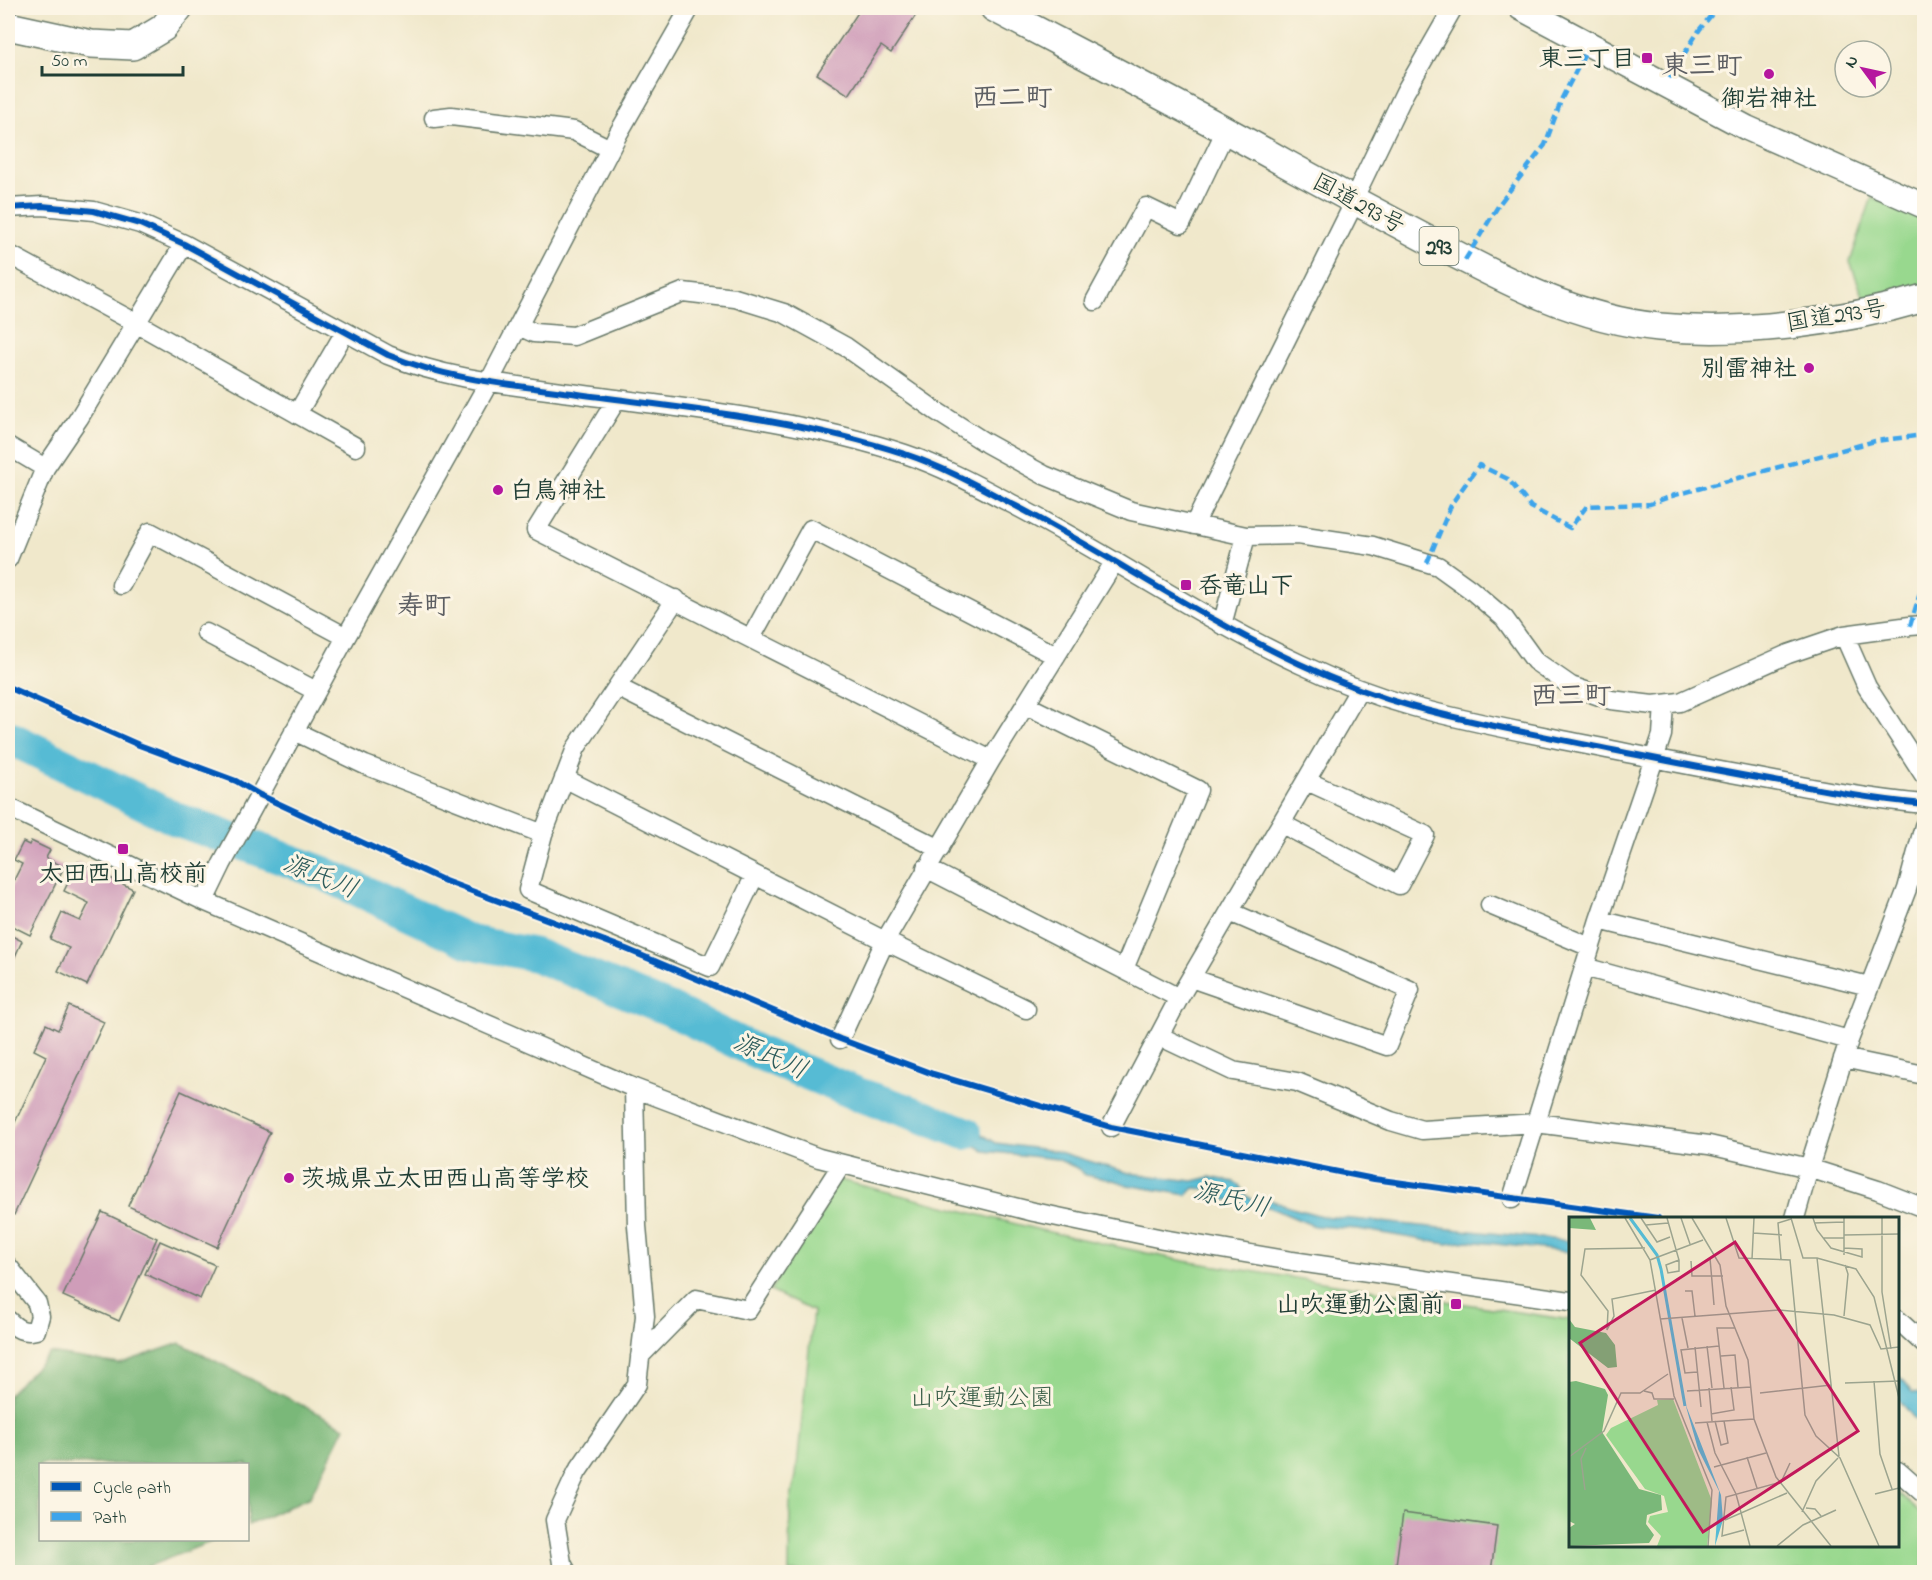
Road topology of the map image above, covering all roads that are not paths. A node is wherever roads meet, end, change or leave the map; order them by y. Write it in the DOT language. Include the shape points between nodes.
graph roads {
  1 [pos="179,8"];
  2 [pos="690,8"];
  3 [pos="994,8"];
  4 [pos="1453,8"];
  5 [pos="1521,8"];
  6 [pos="8,26"];
  7 [pos="434,118"];
  8 [pos="1226,130"];
  9 [pos="610,149"];
  10 [pos="1353,200"];
  11 [pos="1924,206"];
  12 [pos="8,208"];
  13 [pos="184,244"];
  14 [pos="8,254"];
  15 [pos="1924,298"];
  16 [pos="1095,301"];
  17 [pos="136,323"];
  18 [pos="519,326"];
  19 [pos="345,333"];
  20 [pos="489,382"];
  21 [pos="617,399"];
  22 [pos="297,414"];
  23 [pos="8,446"];
  24 [pos="356,447"];
  25 [pos="45,468"];
  26 [pos="1194,525"];
  27 [pos="1246,536"];
  28 [pos="8,559"];
  29 [pos="1115,561"];
  30 [pos="121,585"];
  31 [pos="676,599"];
  32 [pos="1222,625"];
  33 [pos="1924,625"];
  34 [pos="206,633"];
  35 [pos="1844,635"];
  36 [pos="346,637"];
  37 [pos="751,638"];
  38 [pos="1056,656"];
  39 [pos="617,687"];
  40 [pos="1359,690"];
  41 [pos="316,691"];
  42 [pos="1664,704"];
  43 [pos="1026,705"];
  44 [pos="294,731"];
  45 [pos="1654,759"];
  46 [pos="991,760"];
  47 [pos="1924,776"];
  48 [pos="564,778"];
  49 [pos="1307,781"];
  50 [pos="1924,804"];
  51 [pos="8,807"];
  52 [pos="1282,824"];
  53 [pos="1924,826"];
  54 [pos="543,834"];
  55 [pos="940,849"];
  56 [pos="926,868"];
  57 [pos="755,875"];
  58 [pos="204,901"];
  59 [pos="1490,905"];
  60 [pos="1230,912"];
  61 [pos="1599,920"];
  62 [pos="885,941"];
  63 [pos="1590,947"];
  64 [pos="1584,967"];
  65 [pos="1124,969"];
  66 [pos="1191,978"];
  67 [pos="1869,986"];
  68 [pos="1179,998"];
  69 [pos="1026,1009"];
  70 [pos="1159,1036"];
  71 [pos="840,1039"];
  72 [pos="1849,1040"];
  73 [pos="1844,1058"];
  74 [pos="1924,1075"];
  75 [pos="634,1088"];
  76 [pos="1536,1123"];
  77 [pos="1111,1127"];
  78 [pos="842,1164"];
  79 [pos="1809,1168"];
  80 [pos="1512,1199"];
  81 [pos="1924,1208"];
  82 [pos="1795,1217"];
  83 [pos="8,1266"];
  84 [pos="1569,1301"];
  85 [pos="8,1320"];
  86 [pos="1899,1321"];
  87 [pos="1924,1344"];
  88 [pos="640,1356"];
  89 [pos="1899,1472"];
  90 [pos="1924,1494"];
  91 [pos="567,1572"];
  1 -- 6 [label="highway" via="163,27 133,46 91,44"];
  2 -- 9 [label="street"];
  3 -- 8 [label="highway, 国道293号 / 293"];
  4 -- 10 [label="street" via="1405,92"];
  5 -- 11 [label="main road" via="1737,123"];
  7 -- 9 [label="street" via="451,116 574,131"];
  8 -- 10 [label="highway, 国道293号 / 293"];
  8 -- 16 [label="street" via="1181,224 1146,207"];
  9 -- 18 [label="street"];
  10 -- 15 [label="highway, 国道293号 / 293" via="1501,278 1563,305 1657,327 1770,326 1831,318"];
  10 -- 26 [label="street"];
  12 -- 13 [label="street" via="42,206 94,211 140,224"];
  13 -- 17 [label="street"];
  13 -- 19 [label="street"];
  14 -- 17 [label="street"];
  17 -- 22 [label="street"];
  17 -- 25 [label="street"];
  18 -- 20 [label="street"];
  18 -- 26 [label="street" via="534,333 574,336 683,292 735,298 784,313 846,347 966,430 1044,475 1131,511"];
  19 -- 20 [label="street" via="414,366"];
  19 -- 22 [label="street"];
  20 -- 21 [label="street"];
  20 -- 36 [label="street"];
  21 -- 29 [label="street" via="774,421 911,456 968,481"];
  21 -- 31 [label="street" via="536,530"];
  22 -- 24 [label="street"];
  23 -- 25 [label="street"];
  25 -- 28 [label="street"];
  26 -- 27 [label="street"];
  27 -- 32 [label="street"];
  27 -- 42 [label="street" via="1298,535 1373,546 1438,566 1504,618 1535,661 1571,686 1611,700"];
  29 -- 32 [label="street"];
  29 -- 38 [label="street"];
  30 -- 36 [label="street" via="150,532"];
  31 -- 37 [label="street"];
  31 -- 39 [label="street"];
  32 -- 40 [label="street"];
  33 -- 35 [label="street"];
  34 -- 41 [label="street"];
  35 -- 42 [label="street" via="1788,654 1680,702"];
  35 -- 47 [label="street" via="1868,687"];
  36 -- 41 [label="street"];
  37 -- 38 [label="street" via="811,529"];
  37 -- 46 [label="street"];
  38 -- 43 [label="street"];
  39 -- 48 [label="street" via="576,748"];
  39 -- 55 [label="street"];
  40 -- 45 [label="street" via="1450,716"];
  40 -- 49 [label="street"];
  41 -- 44 [label="street"];
  42 -- 45 [label="street" via="1662,735"];
  43 -- 46 [label="street"];
  43 -- 65 [label="street" via="1198,790"];
  44 -- 54 [label="street" via="364,765"];
  44 -- 58 [label="street"];
  45 -- 50 [label="street" via="1873,799"];
  45 -- 61 [label="street"];
  46 -- 55 [label="street"];
  48 -- 54 [label="street"];
  48 -- 57 [label="street"];
  49 -- 52 [label="street"];
  49 -- 52 [label="street" via="1425,835 1399,885"];
  51 -- 58 [label="street"];
  52 -- 60 [label="street"];
  53 -- 67 [label="street" via="1907,889"];
  54 -- 57 [label="street" via="528,890 710,967"];
  55 -- 56 [label="street"];
  56 -- 62 [label="street"];
  56 -- 65 [label="street"];
  57 -- 62 [label="street"];
  58 -- 75 [label="street"];
  59 -- 63 [label="street"];
  60 -- 66 [label="street"];
  60 -- 66 [label="street" via="1410,990 1387,1046"];
  61 -- 63 [label="street"];
  61 -- 67 [label="street"];
  62 -- 69 [label="street"];
  62 -- 71 [label="street"];
  63 -- 64 [label="street"];
  64 -- 72 [label="street"];
  64 -- 76 [label="street"];
  65 -- 68 [label="street"];
  66 -- 68 [label="street"];
  67 -- 72 [label="street"];
  68 -- 70 [label="street"];
  70 -- 76 [label="street" via="1233,1071 1296,1082 1422,1130"];
  70 -- 77 [label="street"];
  72 -- 73 [label="street"];
  73 -- 74 [label="street"];
  73 -- 79 [label="street"];
  75 -- 78 [label="street"];
  75 -- 88 [label="street" via="637,1227 645,1316"];
  76 -- 79 [label="street" via="1709,1145"];
  76 -- 80 [label="street"];
  78 -- 84 [label="street" via="1034,1212 1163,1239"];
  78 -- 88 [label="street" via="748,1310 696,1299"];
  79 -- 81 [label="street"];
  79 -- 82 [label="street"];
  83 -- 85 [label="street" via="37,1303 40,1316 36,1330 26,1332"];
  86 -- 87 [label="street"];
  88 -- 91 [label="street" via="637,1384 577,1472 555,1520"];
  89 -- 90 [label="street"];
}
